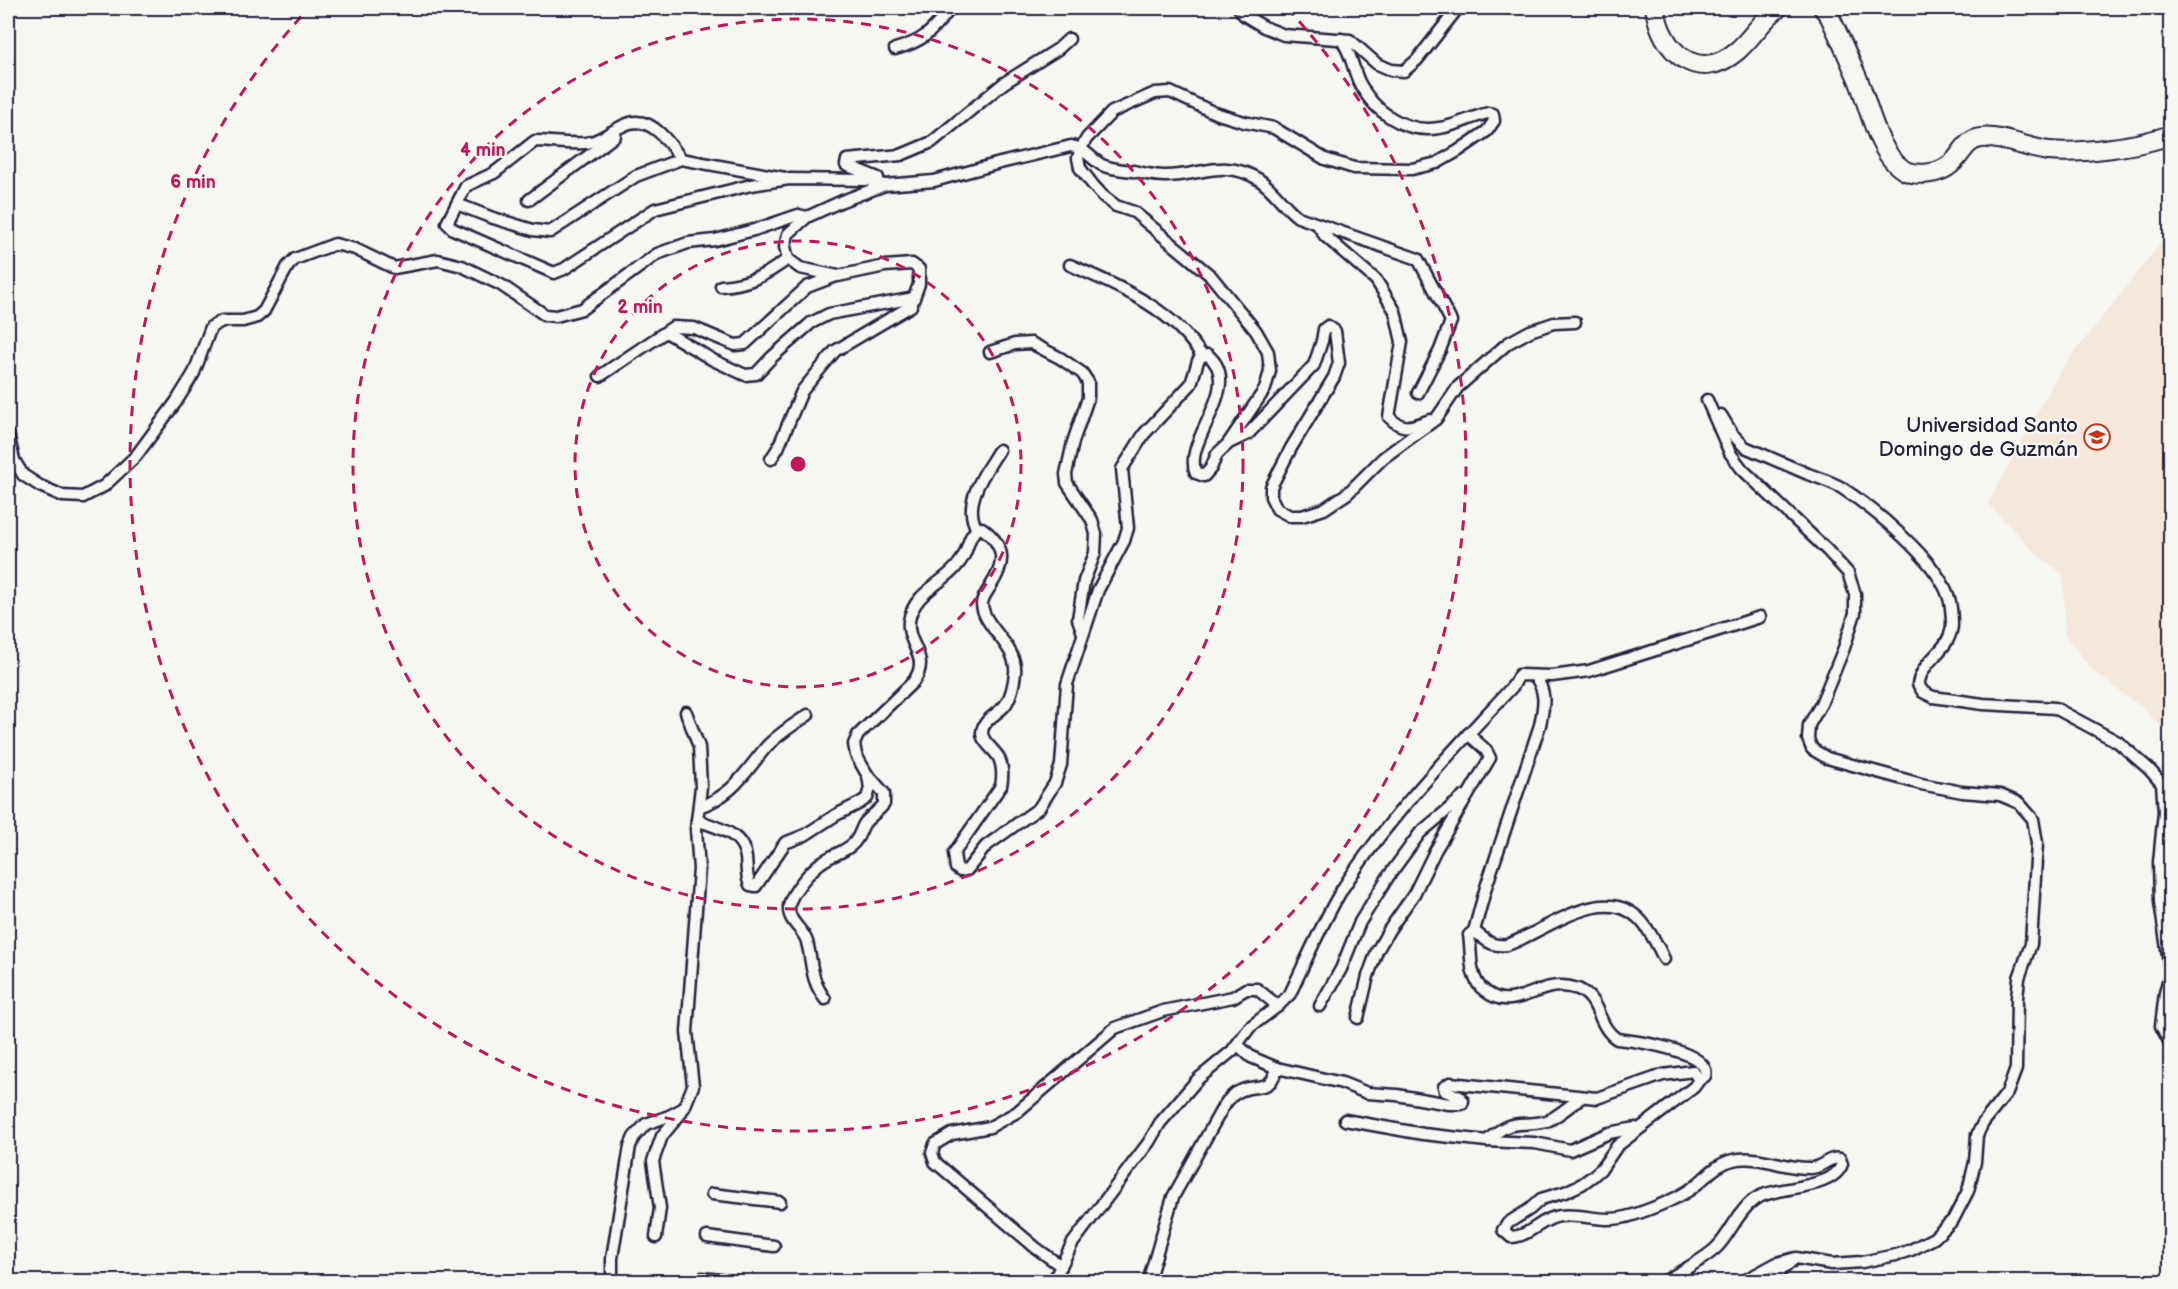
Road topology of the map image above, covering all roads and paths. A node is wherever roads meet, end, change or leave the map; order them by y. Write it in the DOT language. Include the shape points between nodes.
graph roads {
  1 [pos="951,8"];
  2 [pos="1239,8"];
  3 [pos="1458,8"];
  4 [pos="1655,8"];
  5 [pos="1778,8"];
  6 [pos="1823,8"];
  7 [pos="1069,39"];
  8 [pos="1341,39"];
  9 [pos="895,49"];
  10 [pos="631,123"];
  11 [pos="2170,135"];
  12 [pos="1080,148"];
  13 [pos="681,159"];
  14 [pos="789,178"];
  15 [pos="885,185"];
  16 [pos="529,200"];
  17 [pos="457,204"];
  18 [pos="807,217"];
  19 [pos="1318,225"];
  20 [pos="788,259"];
  21 [pos="1070,265"];
  22 [pos="838,276"];
  23 [pos="722,286"];
  24 [pos="914,298"];
  25 [pos="1575,322"];
  26 [pos="666,332"];
  27 [pos="990,352"];
  28 [pos="1202,356"];
  29 [pos="600,376"];
  30 [pos="1418,393"];
  31 [pos="1436,419"];
  32 [pos="8,434"];
  33 [pos="1229,443"];
  34 [pos="999,450"];
  35 [pos="771,459"];
  36 [pos="977,529"];
  37 [pos="1760,618"];
  38 [pos="1083,633"];
  39 [pos="1535,676"];
  40 [pos="686,712"];
  41 [pos="808,715"];
  42 [pos="1468,734"];
  43 [pos="868,776"];
  44 [pos="1470,790"];
  45 [pos="699,807"];
  46 [pos="697,820"];
  47 [pos="1474,931"];
  48 [pos="1664,959"];
  49 [pos="2170,969"];
  50 [pos="2170,974"];
  51 [pos="825,999"];
  52 [pos="1278,1006"];
  53 [pos="1320,1006"];
  54 [pos="1358,1018"];
  55 [pos="2170,1043"];
  56 [pos="1238,1045"];
  57 [pos="1277,1068"];
  58 [pos="1699,1080"];
  59 [pos="1582,1096"];
  60 [pos="684,1108"];
  61 [pos="1345,1120"];
  62 [pos="1645,1125"];
  63 [pos="1487,1141"];
  64 [pos="712,1194"];
  65 [pos="780,1202"];
  66 [pos="656,1237"];
  67 [pos="707,1237"];
  68 [pos="774,1246"];
  69 [pos="1796,1258"];
  70 [pos="1061,1266"];
  71 [pos="702,1278"];
  72 [pos="612,1281"];
  73 [pos="739,1281"];
  74 [pos="1053,1281"];
  75 [pos="1148,1281"];
  76 [pos="1664,1281"];
  77 [pos="1742,1281"];
  78 [pos="1768,1281"];
  1 -- 9 [label="street" via="929,34"];
  2 -- 8 [label="street" via="1263,27 1284,35"];
  3 -- 8 [label="street" via="1404,71 1377,64 1350,40"];
  4 -- 5 [label="main road" via="1657,24 1676,55 1691,63 1715,65 1737,52"];
  6 -- 11 [label="main road" via="1858,78 1885,148 1905,171 1923,174 1945,169 1970,142 1982,138 2049,151 2092,151"];
  7 -- 15 [label="street" via="1004,84 932,142 901,155 847,160 846,165 876,176"];
  8 -- 12 [label="street" via="1353,60 1358,81 1374,106 1392,120 1437,129 1488,113 1493,114 1494,121 1487,131 1437,163 1412,169 1354,168 1325,159 1274,128 1215,113 1170,92 1155,93 1112,112"];
  10 -- 13 [label="street" via="647,124 667,140"];
  10 -- 16 [label="street"];
  10 -- 17 [label="street" via="593,141 535,141 494,173 466,186"];
  12 -- 15 [label="street" via="1071,146 934,181"];
  12 -- 19 [label="street" via="1103,166 1149,174 1172,176 1222,167 1240,170 1271,189 1288,210"];
  12 -- 33 [label="street" via="1080,168 1103,196 1134,212 1210,276 1256,331 1268,352 1270,371 1265,388"];
  13 -- 14 [label="street"];
  13 -- 17 [label="street" via="636,176 550,232 490,218"];
  14 -- 15 [label="street" via="868,180"];
  14 -- 17 [label="street" via="655,209 554,273 453,229 447,223"];
  15 -- 18 [label="street"];
  18 -- 20 [label="street" via="788,234"];
  18 -- 32 [label="street" via="798,215 657,254 582,309 556,316 545,315 501,285 462,266 438,260 394,268 335,244 295,259 257,317 222,321 211,327 194,373 176,402 136,456 104,486 83,497 63,496 40,486 18,467"];
  19 -- 30 [label="street" via="1418,259 1450,321"];
  19 -- 31 [label="street" via="1325,236 1376,279 1395,311 1402,342 1389,417 1408,427"];
  20 -- 22 [label="street" via="800,268"];
  20 -- 23 [label="street" via="765,276"];
  21 -- 28 [label="street" via="1127,291 1165,314 1191,337"];
  22 -- 24 [label="street" via="912,264 919,269"];
  22 -- 26 [label="street" via="807,287 745,344 735,345 694,328 674,327"];
  24 -- 26 [label="street" via="829,314 811,323 756,374 745,375"];
  24 -- 35 [label="street" via="911,306 835,351 818,370 802,391"];
  25 -- 31 [label="street" via="1554,323 1508,343 1458,387"];
  26 -- 29 [label="street"];
  27 -- 38 [label="street" via="1030,343 1060,358 1088,382 1088,398 1066,474 1067,483 1092,520 1095,534 1095,553 1084,581 1078,619"];
  28 -- 33 [label="street" via="1208,355 1214,361 1219,379 1217,399 1192,465 1196,473 1204,476"];
  28 -- 38 [label="street" via="1191,384 1144,434 1122,469 1128,528 1098,590"];
  31 -- 33 [label="street" via="1383,458 1348,494 1324,509 1290,516 1277,508 1271,487 1339,363 1335,331 1328,326 1324,328 1314,364 1248,434"];
  34 -- 36 [label="street" via="976,489 972,511"];
  36 -- 38 [label="street" via="982,528 994,537 1001,549 996,579 982,605 1015,661 1015,674 1005,705 982,731 983,739 1000,760 1001,786 954,853 960,871 967,870 986,846 1039,808 1055,783 1061,765 1067,684"];
  36 -- 43 [label="street" via="953,572 922,593 913,609 909,622 920,673 858,735 854,744 856,755"];
  37 -- 39 [label="street" via="1606,666"];
  39 -- 42 [label="street" via="1519,675"];
  39 -- 47 [label="street" via="1545,698 1540,725"];
  40 -- 45 [label="street" via="699,747"];
  41 -- 45 [label="street" via="769,745 729,792 718,801"];
  42 -- 44 [label="street" via="1490,758"];
  42 -- 52 [label="street" via="1366,854 1341,891 1290,993"];
  43 -- 46 [label="street" via="867,798 784,843 756,886 747,879 745,850 738,837"];
  43 -- 51 [label="street" via="884,793 884,804 865,823 856,841 815,868 789,906 793,923 807,941 811,969"];
  44 -- 53 [label="street" via="1420,833 1388,877 1360,922 1341,969"];
  44 -- 54 [label="street" via="1414,894 1377,951"];
  45 -- 46 [label="street"];
  46 -- 60 [label="street" via="699,869 687,1032 693,1086"];
  47 -- 48 [label="street" via="1488,943 1503,946 1589,907 1611,906 1645,925"];
  47 -- 58 [label="street" via="1469,935 1473,972 1487,993 1506,1000 1553,986 1575,988 1592,999 1612,1036 1693,1056 1706,1067 1705,1076"];
  49 -- 69 [label="street" via="2160,902 2162,784 2118,742 2055,708 1983,704 1923,692 1918,684 1921,672 1945,646 1952,625 1949,595 1932,567 1893,527 1841,487 1745,447 1707,400 1730,453 1742,469 1848,573 1855,594 1855,613 1844,648 1809,724 1812,749 1827,758 1921,784 2000,795 2019,803 2033,819 2037,843 2031,944 2019,978 2017,998 2016,1069 2007,1093 1977,1135 1976,1162 1968,1191 1953,1220 1934,1238 1896,1255 1832,1264"];
  50 -- 55 [label="street" via="2162,1026"];
  52 -- 56 [label="street" via="1250,1028"];
  52 -- 70 [label="street" via="1257,989 1246,989 1233,997 1163,1011 1115,1028 1017,1112 990,1127 952,1134 935,1144 932,1153 936,1162"];
  56 -- 57 [label="street" via="1251,1057"];
  56 -- 70 [label="street" via="1198,1078 1160,1123 1071,1244"];
  57 -- 59 [label="street" via="1367,1093 1449,1104 1463,1101 1445,1091 1450,1083"];
  57 -- 75 [label="street" via="1267,1085 1241,1090 1223,1107 1173,1197"];
  58 -- 59 [label="street" via="1693,1071 1684,1071 1597,1098"];
  58 -- 62 [label="street"];
  59 -- 63 [label="street" via="1550,1120 1515,1123"];
  60 -- 66 [label="street" via="662,1136 653,1161 660,1208"];
  60 -- 72 [label="street" via="646,1124 630,1146 612,1258"];
  61 -- 63 [label="street"];
  62 -- 63 [label="street" via="1609,1133 1570,1150 1535,1143"];
  62 -- 76 [label="street" via="1617,1146 1593,1176 1565,1192 1541,1198 1508,1223 1504,1232 1519,1237 1548,1219 1562,1216 1608,1220 1633,1215 1689,1191 1723,1163 1735,1160 1814,1168 1837,1158 1842,1164 1835,1175 1820,1182 1755,1199 1716,1249"];
  64 -- 65 [label="street"];
  67 -- 68 [label="street"];
  69 -- 77 [label="street"];
  69 -- 78 [label="street"];
  70 -- 74 [label="street"];
  71 -- 73 [label="street"];
}
